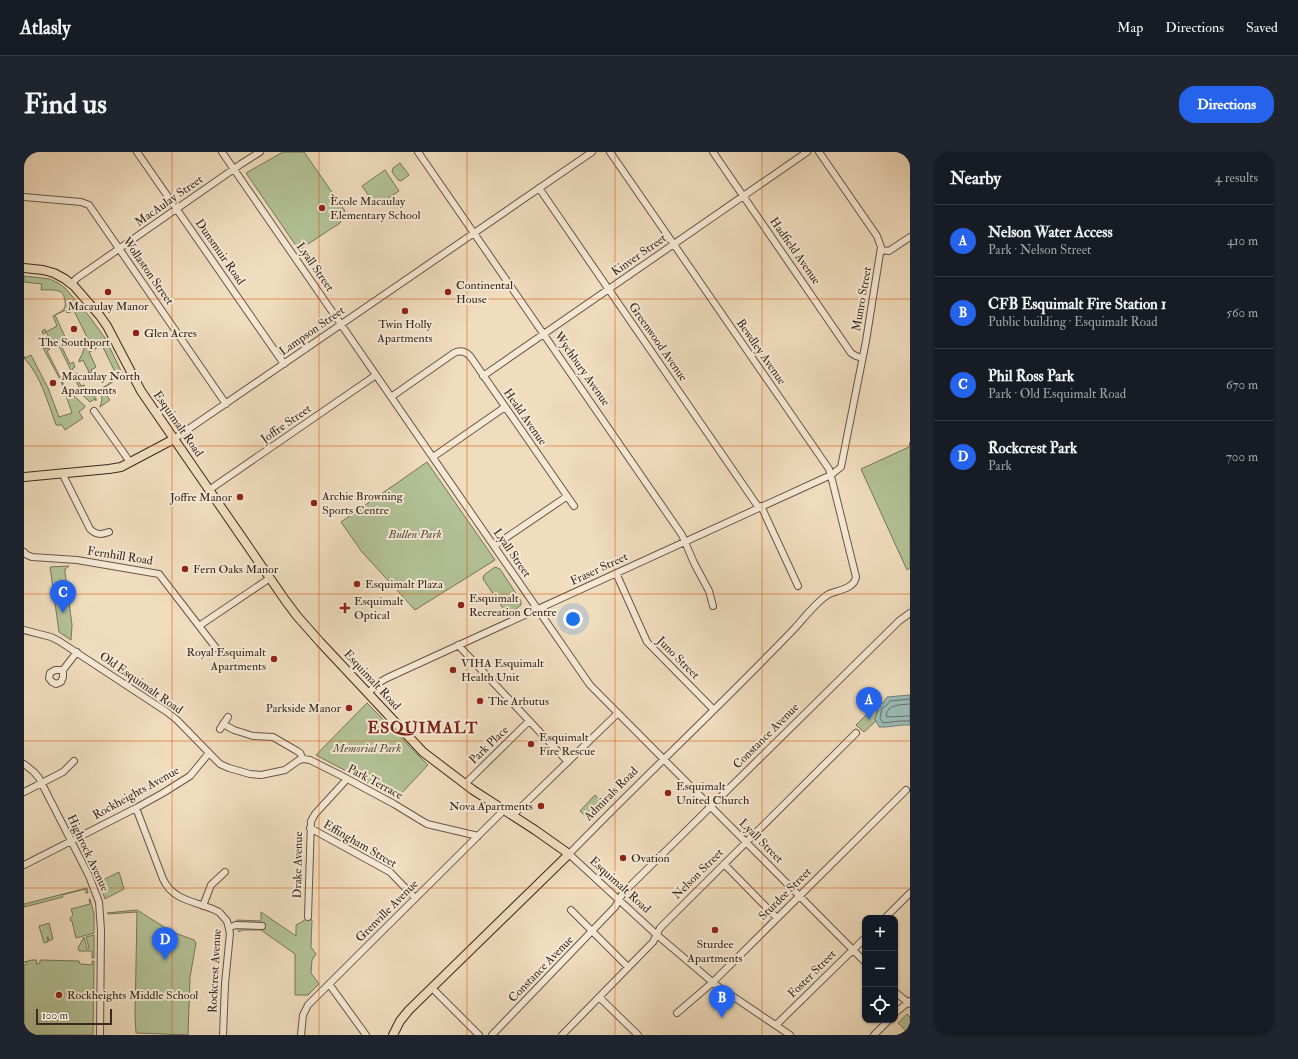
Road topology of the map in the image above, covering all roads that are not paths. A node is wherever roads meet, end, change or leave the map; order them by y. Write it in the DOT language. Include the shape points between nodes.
graph roads {
  1 [pos="137,152"];
  2 [pos="222,152"];
  3 [pos="260,152"];
  4 [pos="418,152"];
  5 [pos="592,152"];
  6 [pos="610,152"];
  7 [pos="713,152"];
  8 [pos="807,152"];
  9 [pos="819,152"];
  10 [pos="234,169"];
  11 [pos="539,188"];
  12 [pos="743,196"];
  13 [pos="24,197"];
  14 [pos="176,209"];
  15 [pos="474,233"];
  16 [pos="910,237"];
  17 [pos="673,244"];
  18 [pos="119,249"];
  19 [pos="881,250"];
  20 [pos="24,268"];
  21 [pos="71,284"];
  22 [pos="609,289"];
  23 [pos="341,325"];
  24 [pos="544,334"];
  25 [pos="862,358"];
  26 [pos="284,364"];
  27 [pos="376,375"];
  28 [pos="483,376"];
  29 [pos="391,397"];
  30 [pos="226,404"];
  31 [pos="505,407"];
  32 [pos="94,411"];
  33 [pos="174,439"];
  34 [pos="432,457"];
  35 [pos="130,462"];
  36 [pos="841,467"];
  37 [pos="62,473"];
  38 [pos="831,475"];
  39 [pos="24,476"];
  40 [pos="209,490"];
  41 [pos="566,496"];
  42 [pos="574,506"];
  43 [pos="760,507"];
  44 [pos="109,532"];
  45 [pos="685,542"];
  46 [pos="494,546"];
  47 [pos="24,552"];
  48 [pos="616,573"];
  49 [pos="270,578"];
  50 [pos="855,582"];
  51 [pos="798,586"];
  52 [pos="713,606"];
  53 [pos="537,609"];
  54 [pos="910,613"];
  55 [pos="199,626"];
  56 [pos="24,630"];
  57 [pos="458,645"];
  58 [pos="216,648"];
  59 [pos="77,652"];
  60 [pos="63,670"];
  61 [pos="368,693"];
  62 [pos="714,710"];
  63 [pos="618,713"];
  64 [pos="228,717"];
  65 [pos="529,721"];
  66 [pos="856,734"];
  67 [pos="208,752"];
  68 [pos="303,759"];
  69 [pos="664,759"];
  70 [pos="74,762"];
  71 [pos="568,762"];
  72 [pos="24,764"];
  73 [pos="347,779"];
  74 [pos="41,783"];
  75 [pos="465,784"];
  76 [pos="906,790"];
  77 [pos="24,792"];
  78 [pos="711,806"];
  79 [pos="136,808"];
  80 [pos="504,810"];
  81 [pos="513,816"];
  82 [pos="310,828"];
  83 [pos="478,836"];
  84 [pos="71,841"];
  85 [pos="746,842"];
  86 [pos="569,854"];
  87 [pos="724,864"];
  88 [pos="24,865"];
  89 [pos="225,872"];
  90 [pos="910,893"];
  91 [pos="799,896"];
  92 [pos="416,898"];
  93 [pos="620,900"];
  94 [pos="203,906"];
  95 [pos="571,910"];
  96 [pos="888,915"];
  97 [pos="308,917"];
  98 [pos="777,918"];
  99 [pos="262,926"];
  100 [pos="230,927"];
  101 [pos="592,931"];
  102 [pos="657,935"];
  103 [pos="862,941"];
  104 [pos="853,950"];
  105 [pos="862,959"];
  106 [pos="628,967"];
  107 [pos="713,982"];
  108 [pos="329,984"];
  109 [pos="432,988"];
  110 [pos="898,994"];
  111 [pos="600,997"];
  112 [pos="909,1002"];
  113 [pos="898,1011"];
  114 [pos="678,1013"];
  115 [pos="886,1023"];
  116 [pos="776,1025"];
  117 [pos="100,1035"];
  118 [pos="223,1035"];
  119 [pos="301,1035"];
  120 [pos="366,1035"];
  121 [pos="393,1035"];
  122 [pos="479,1035"];
  123 [pos="492,1035"];
  124 [pos="562,1035"];
  125 [pos="638,1035"];
  126 [pos="790,1035"];
  127 [pos="874,1035"];
  1 -- 14 [label="street, Dunsmuir Road"];
  2 -- 10 [label="street, Lyall Street"];
  3 -- 10 [label="street, MacAulay Street"];
  4 -- 15 [label="street, Wychbury Avenue"];
  5 -- 11 [label="street, Lampson Street"];
  6 -- 17 [label="street, Bewdley Avenue"];
  7 -- 12 [label="street, Hadfield Avenue"];
  8 -- 12 [label="street, Kinver Street"];
  9 -- 19 [label="street" via="877,236"];
  10 -- 14 [label="street, MacAulay Street"];
  10 -- 23 [label="street, Lyall Street"];
  11 -- 15 [label="street, Lampson Street"];
  11 -- 22 [label="street, Greenwood Avenue"];
  12 -- 17 [label="street, Kinver Street"];
  12 -- 25 [label="street, Hadfield Avenue" via="851,353"];
  13 -- 18 [label="street, Wollaston Street" via="84,203 92,209"];
  14 -- 18 [label="street, MacAulay Street"];
  14 -- 26 [label="street, Dunsmuir Road"];
  15 -- 23 [label="street, Lampson Street"];
  15 -- 24 [label="street, Wychbury Avenue"];
  16 -- 19 [label="street" via="889,251"];
  17 -- 22 [label="street, Kinver Street"];
  17 -- 38 [label="street, Bewdley Avenue"];
  18 -- 21 [label="street, MacAulay Street"];
  18 -- 30 [label="street, Wollaston Street"];
  19 -- 25 [label="street, Munro Street"];
  20 -- 21 [label="main road, Esquimalt Road" via="49,271"];
  21 -- 33 [label="main road, Esquimalt Road" via="103,321 136,384"];
  22 -- 24 [label="street, Kinver Street"];
  22 -- 43 [label="street, Greenwood Avenue"];
  23 -- 26 [label="street, Lampson Street"];
  23 -- 27 [label="street, Lyall Street"];
  24 -- 28 [label="street, Kinver Street"];
  24 -- 45 [label="street, Wychbury Avenue"];
  25 -- 36 [label="street, Munro Street"];
  26 -- 30 [label="street, Lampson Street"];
  27 -- 29 [label="street, Lyall Street"];
  27 -- 40 [label="street, Joffre Street"];
  28 -- 29 [label="street, Heald Avenue" via="470,356 462,352 454,354"];
  28 -- 31 [label="street, Heald Avenue"];
  29 -- 34 [label="street, Lyall Street"];
  30 -- 33 [label="street, Lampson Street"];
  31 -- 34 [label="street"];
  31 -- 41 [label="street, Heald Avenue"];
  32 -- 35 [label="street"];
  33 -- 35 [label="main road, Lampson Street"];
  33 -- 40 [label="main road, Esquimalt Road"];
  34 -- 46 [label="street, Lyall Street"];
  35 -- 37 [label="main road, Lampson Street" via="109,469"];
  36 -- 38 [label="street, Fraser Street"];
  37 -- 39 [label="main road, Lampson Street"];
  37 -- 44 [label="street" via="90,529 99,534"];
  38 -- 43 [label="street, Fraser Street"];
  38 -- 50 [label="street, Bewdley Avenue" via="856,575"];
  40 -- 49 [label="main road, Esquimalt Road"];
  41 -- 42 [label="street, Heald Avenue"];
  41 -- 46 [label="street"];
  43 -- 45 [label="street, Fraser Street"];
  43 -- 51 [label="street, Greenwood Avenue"];
  45 -- 48 [label="street, Fraser Street"];
  45 -- 52 [label="street, Wychbury Avenue" via="709,591"];
  46 -- 53 [label="street, Lyall Street"];
  47 -- 55 [label="street, Fernhill Road" via="32,557 77,560 159,574"];
  48 -- 53 [label="street, Fraser Street"];
  48 -- 62 [label="street, Juno Street" via="647,642"];
  49 -- 55 [label="street"];
  49 -- 61 [label="main road, Esquimalt Road" via="297,616"];
  50 -- 62 [label="street, Admirals Road" via="822,600"];
  53 -- 57 [label="street, Fraser Street"];
  53 -- 63 [label="street, Lyall Street" via="590,685"];
  54 -- 78 [label="street, Constance Avenue"];
  55 -- 58 [label="street, Fernhill Road"];
  56 -- 59 [label="street, Old Esquimalt Road" via="55,639"];
  57 -- 61 [label="street, Fraser Street" via="385,679"];
  57 -- 65 [label="street"];
  59 -- 60 [label="street"];
  59 -- 67 [label="street, Old Esquimalt Road" via="172,715"];
  61 -- 75 [label="main road, Esquimalt Road" via="423,752"];
  62 -- 69 [label="street, Admirals Road"];
  63 -- 69 [label="street, Lyall Street"];
  63 -- 71 [label="street"];
  64 -- 68 [label="street, Park Terrace" via="222,726 253,736 276,738 300,753"];
  65 -- 71 [label="street"];
  65 -- 75 [label="street, Park Place"];
  66 -- 85 [label="street, Nelson Street"];
  67 -- 68 [label="street, Old Esquimalt Road" via="225,766 257,775 281,772"];
  67 -- 79 [label="street, Rockheights Avenue" via="190,776"];
  68 -- 73 [label="street, Park Terrace"];
  69 -- 78 [label="street, Lyall Street"];
  69 -- 86 [label="street, Admirals Road"];
  70 -- 74 [label="street" via="63,772"];
  71 -- 81 [label="street"];
  72 -- 74 [label="street, Highrock Avenue" via="34,772"];
  73 -- 82 [label="street, Drake Avenue" via="315,814"];
  73 -- 83 [label="street, Park Terrace" via="427,824"];
  74 -- 77 [label="street"];
  74 -- 84 [label="street, Highrock Avenue"];
  75 -- 80 [label="main road, Esquimalt Road"];
  76 -- 91 [label="street, Sturdee Street"];
  78 -- 85 [label="street, Lyall Street"];
  78 -- 93 [label="street, Constance Avenue" via="623,894"];
  79 -- 84 [label="street, Rockheights Avenue"];
  79 -- 94 [label="street, Rockcrest Avenue" via="165,884 177,896"];
  80 -- 81 [label="main road, Esquimalt Road"];
  80 -- 83 [label="street, Grenville Avenue"];
  81 -- 86 [label="main road, Esquimalt Road"];
  82 -- 92 [label="street, Effingham Street" via="390,872"];
  82 -- 97 [label="street, Drake Avenue"];
  83 -- 92 [label="street, Grenville Avenue"];
  84 -- 88 [label="street, Rockheights Avenue"];
  84 -- 117 [label="street, Highrock Avenue" via="92,883 100,909"];
  85 -- 87 [label="street, Nelson Street"];
  85 -- 91 [label="street, Lyall Street"];
  86 -- 93 [label="street, Esquimalt Road"];
  86 -- 109 [label="main road, Admirals Road"];
  87 -- 98 [label="street"];
  87 -- 102 [label="street, Nelson Street" via="660,928"];
  89 -- 94 [label="street" via="211,885"];
  90 -- 96 [label="street"];
  91 -- 98 [label="street, Sturdee Street"];
  91 -- 104 [label="street, Lyall Street"];
  92 -- 108 [label="street, Grenville Avenue"];
  93 -- 101 [label="street, Constance Avenue"];
  93 -- 102 [label="street, Esquimalt Road"];
  94 -- 100 [label="street, Rockcrest Avenue" via="222,914"];
  95 -- 101 [label="street"];
  98 -- 107 [label="street, Sturdee Street"];
  99 -- 100 [label="street"];
  100 -- 118 [label="street, Rockcrest Avenue"];
  101 -- 106 [label="street"];
  101 -- 123 [label="street, Constance Avenue"];
  102 -- 106 [label="street, Nelson Street"];
  102 -- 107 [label="street, Esquimalt Road"];
  103 -- 104 [label="street, Foster Street"];
  104 -- 105 [label="street, Lyall Street"];
  104 -- 116 [label="street, Foster Street"];
  106 -- 111 [label="street, Nelson Street"];
  107 -- 114 [label="street, Sturdee Street"];
  107 -- 116 [label="street, Esquimalt Road"];
  108 -- 119 [label="street, Grenville Avenue" via="305,1010"];
  108 -- 120 [label="street"];
  109 -- 121 [label="main road, Admirals Road" via="400,1021"];
  109 -- 122 [label="street"];
  110 -- 112 [label="street"];
  111 -- 124 [label="street, Nelson Street"];
  111 -- 125 [label="street"];
  112 -- 113 [label="street"];
  115 -- 127 [label="street"];
  116 -- 126 [label="street, Esquimalt Road"];
}
